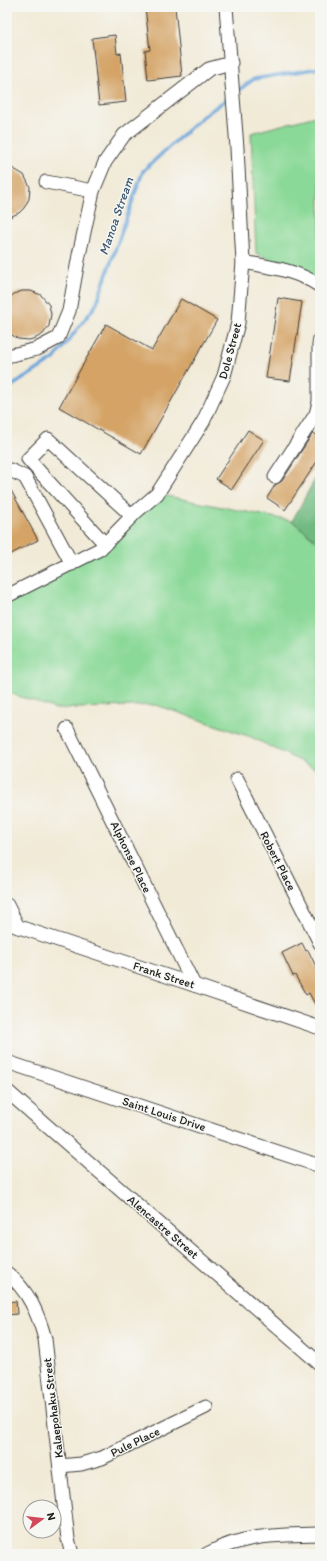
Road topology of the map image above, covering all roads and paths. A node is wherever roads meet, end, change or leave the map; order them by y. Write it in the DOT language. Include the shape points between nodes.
graph roads {
  1 [pos="226,7"];
  2 [pos="231,70"];
  3 [pos="46,182"];
  4 [pos="93,191"];
  5 [pos="243,262"];
  6 [pos="320,286"];
  7 [pos="320,338"];
  8 [pos="7,356"];
  9 [pos="7,471"];
  10 [pos="275,477"];
  11 [pos="132,516"];
  12 [pos="105,544"];
  13 [pos="72,564"];
  14 [pos="7,596"];
  15 [pos="67,729"];
  16 [pos="237,779"];
  17 [pos="7,905"];
  18 [pos="12,925"];
  19 [pos="320,943"];
  20 [pos="194,985"];
  21 [pos="320,1028"];
  22 [pos="7,1062"];
  23 [pos="7,1091"];
  24 [pos="320,1155"];
  25 [pos="314,1164"];
  26 [pos="7,1273"];
  27 [pos="314,1352"];
  28 [pos="320,1364"];
  29 [pos="206,1407"];
  30 [pos="60,1466"];
  31 [pos="320,1534"];
  32 [pos="72,1554"];
  33 [pos="207,1554"];
  1 -- 2 [label="street, Dole Street"];
  2 -- 4 [label="street" via="209,69 124,135 105,162"];
  2 -- 5 [label="street, Dole Street"];
  3 -- 4 [label="street"];
  4 -- 8 [label="street" via="68,311 58,338 37,349"];
  5 -- 6 [label="street" via="296,273"];
  5 -- 11 [label="street, Dole Street" via="238,323 224,376 203,422 157,494"];
  7 -- 10 [label="street" via="319,402 316,414"];
  9 -- 13 [label="street" via="25,477"];
  11 -- 12 [label="street, Dole Street"];
  11 -- 12 [label="street" via="48,439 28,459"];
  12 -- 13 [label="street, Dole Street"];
  13 -- 14 [label="street, Dole Street"];
  15 -- 20 [label="street, Alphonse Place"];
  16 -- 19 [label="street, Robert Place"];
  17 -- 18 [label="street"];
  18 -- 20 [label="street, Frank Street"];
  20 -- 21 [label="street, Frank Street"];
  22 -- 25 [label="street, Saint Louis Drive"];
  23 -- 27 [label="street, Alencastre Street"];
  24 -- 25 [label="street"];
  26 -- 30 [label="street, Kalaepohaku Street" via="34,1306 45,1339"];
  27 -- 28 [label="street, Alencastre Street"];
  29 -- 30 [label="street, Pule Place" via="102,1458"];
  30 -- 32 [label="street, Kalaepohaku Street"];
  31 -- 33 [label="street" via="249,1538"];
}
